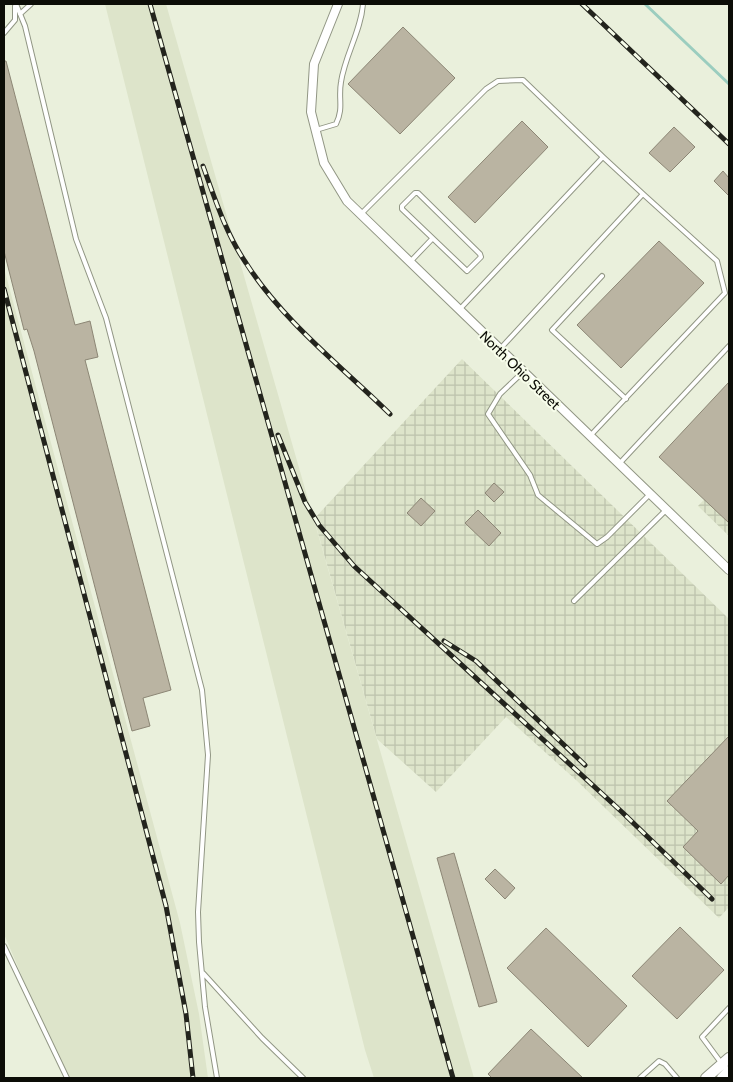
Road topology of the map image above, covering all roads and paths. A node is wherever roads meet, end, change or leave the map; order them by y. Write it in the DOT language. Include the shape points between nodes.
graph roads {
  1 [pos="16,4"];
  2 [pos="30,4"];
  3 [pos="338,4"];
  4 [pos="363,4"];
  5 [pos="20,14"];
  6 [pos="4,32"];
  7 [pos="316,130"];
  8 [pos="604,157"];
  9 [pos="643,194"];
  10 [pos="361,214"];
  11 [pos="432,239"];
  12 [pos="410,262"];
  13 [pos="602,276"];
  14 [pos="458,310"];
  15 [pos="729,346"];
  16 [pos="499,350"];
  17 [pos="523,372"];
  18 [pos="626,400"];
  19 [pos="590,436"];
  20 [pos="619,464"];
  21 [pos="650,494"];
  22 [pos="666,510"];
  23 [pos="729,570"];
  24 [pos="574,601"];
  25 [pos="4,946"];
  26 [pos="203,974"];
  27 [pos="729,1008"];
  28 [pos="727,1064"];
  29 [pos="68,1078"];
  30 [pos="217,1078"];
  31 [pos="303,1078"];
  32 [pos="640,1078"];
  33 [pos="677,1078"];
  34 [pos="706,1078"];
  35 [pos="722,1078"];
  1 -- 5 [label="lane"];
  1 -- 6 [label="lane" via="15,20"];
  2 -- 5 [label="lane"];
  3 -- 7 [label="street, North Ohio Street" via="314,64 311,112"];
  4 -- 7 [label="lane" via="340,84 341,113 336,124"];
  5 -- 26 [label="lane" via="76,239 106,318 202,690 208,755 198,912"];
  7 -- 10 [label="street, North Ohio Street" via="323,160 348,201"];
  8 -- 9 [label="lane"];
  8 -- 10 [label="lane" via="523,80 498,81 486,89"];
  8 -- 14 [label="lane"];
  9 -- 16 [label="lane"];
  9 -- 18 [label="lane" via="717,261 725,294"];
  10 -- 12 [label="street, North Ohio Street"];
  11 -- 11 [label="lane" via="464,270 467,271 481,257 415,193 402,209"];
  11 -- 12 [label="lane"];
  12 -- 14 [label="street, North Ohio Street"];
  13 -- 18 [label="lane" via="552,330"];
  14 -- 16 [label="street, North Ohio Street"];
  15 -- 20 [label="lane"];
  16 -- 17 [label="street, North Ohio Street"];
  17 -- 19 [label="street, North Ohio Street"];
  17 -- 21 [label="lane" via="500,394 488,414 530,476 538,495 597,544"];
  18 -- 19 [label="lane"];
  19 -- 20 [label="street, North Ohio Street"];
  20 -- 21 [label="street, North Ohio Street"];
  21 -- 22 [label="street, North Ohio Street"];
  22 -- 23 [label="street, North Ohio Street"];
  22 -- 24 [label="lane"];
  25 -- 29 [label="lane"];
  26 -- 30 [label="lane" via="210,1049"];
  26 -- 31 [label="lane"];
  27 -- 28 [label="lane" via="702,1037"];
  28 -- 34 [label="street"];
  28 -- 35 [label="street"];
  32 -- 33 [label="lane" via="659,1061"];
}
